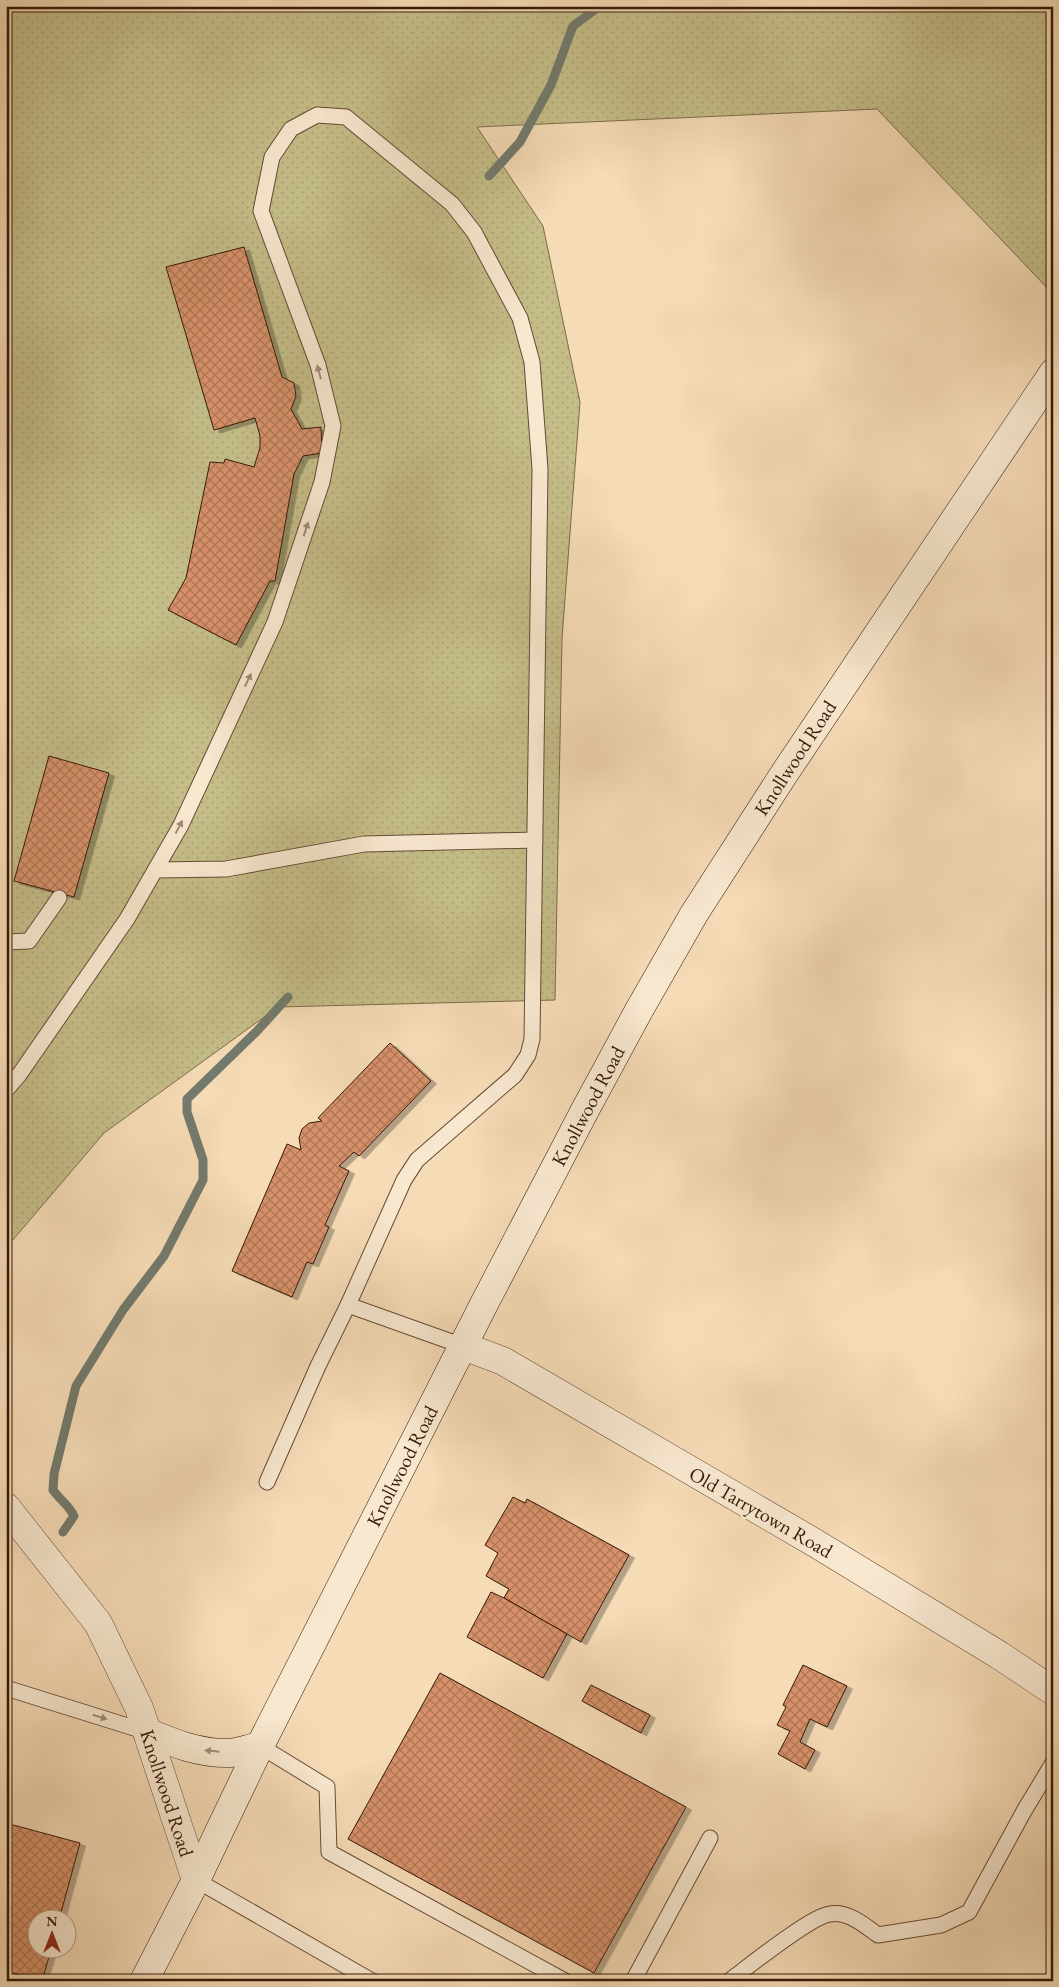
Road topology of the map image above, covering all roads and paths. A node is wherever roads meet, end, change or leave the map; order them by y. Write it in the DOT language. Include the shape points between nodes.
graph roads {
  1 [pos="1053,373"];
  2 [pos="535,840"];
  3 [pos="155,870"];
  4 [pos="59,898"];
  5 [pos="6,942"];
  6 [pos="6,1090"];
  7 [pos="348,1305"];
  8 [pos="463,1346"];
  9 [pos="266,1482"];
  10 [pos="6,1507"];
  11 [pos="6,1688"];
  12 [pos="1053,1691"];
  13 [pos="147,1732"];
  14 [pos="260,1746"];
  15 [pos="1053,1763"];
  16 [pos="710,1838"];
  17 [pos="196,1880"];
  18 [pos="144,1981"];
  19 [pos="372,1981"];
  20 [pos="565,1981"];
  21 [pos="633,1981"];
  22 [pos="730,1981"];
  1 -- 8 [label="main road, Knollwood Road" via="694,914 584,1112"];
  2 -- 3 [label="lane" via="364,844 226,869"];
  3 -- 2 [label="lane, one-way" via="181,825 276,622 322,482 333,426 318,365 261,211 272,156 291,129 317,115 346,117 452,204 474,232 520,318 532,362 540,469"];
  2 -- 7 [label="lane" via="532,1039 528,1055 515,1075 417,1160 404,1180"];
  3 -- 6 [label="lane" via="127,919"];
  4 -- 5 [label="lane" via="29,940"];
  7 -- 8 [label="lane"];
  7 -- 9 [label="lane"];
  8 -- 12 [label="main road, Old Tarrytown Road" via="503,1362 815,1543"];
  8 -- 14 [label="main road, Knollwood Road"];
  10 -- 13 [label="main road, Knollwood Road" via="98,1623 139,1708"];
  11 -- 13 [label="lane, one-way"];
  14 -- 13 [label="main road, one-way" via="231,1753 212,1752"];
  13 -- 17 [label="main road, Knollwood Road"];
  14 -- 17 [label="main road, Knollwood Road"];
  14 -- 20 [label="lane" via="327,1787 329,1852"];
  15 -- 22 [label="lane" via="969,1912 941,1925 878,1935 851,1916 829,1914 806,1925"];
  16 -- 21 [label="lane"];
  17 -- 18 [label="main road, Knollwood Road"];
  17 -- 19 [label="lane"];
}
